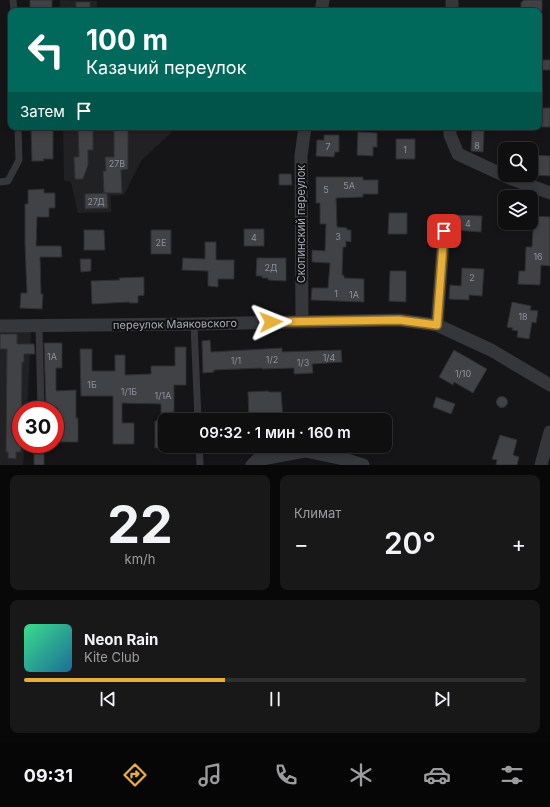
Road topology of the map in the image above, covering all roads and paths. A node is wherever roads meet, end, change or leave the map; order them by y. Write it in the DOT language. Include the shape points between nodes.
graph roads {
  1 [pos="18,130"];
  2 [pos="305,130"];
  3 [pos="450,131"];
  4 [pos="0,182"];
  5 [pos="550,193"];
  6 [pos="444,231"];
  7 [pos="302,322"];
  8 [pos="194,324"];
  9 [pos="437,325"];
  10 [pos="0,326"];
  11 [pos="39,326"];
  12 [pos="549,381"];
  13 [pos="41,401"];
  14 [pos="198,413"];
  15 [pos="550,432"];
  16 [pos="199,453"];
  17 [pos="200,465"];
  18 [pos="252,465"];
  19 [pos="363,465"];
  20 [pos="540,465"];
  1 -- 4 [label="lane" via="19,160 8,182"];
  2 -- 7 [label="street, Скопинский переулок" via="301,156"];
  3 -- 5 [label="street" via="458,154 512,180"];
  6 -- 9 [label="street"];
  7 -- 8 [label="street, переулок Маяковского"];
  7 -- 9 [label="street, переулок Маяковского" via="399,320"];
  8 -- 11 [label="street, переулок Маяковского"];
  8 -- 14 [label="lane"];
  9 -- 12 [label="street, переулок Маяковского" via="492,350"];
  10 -- 11 [label="street, переулок Маяковского"];
  11 -- 13 [label="lane"];
  15 -- 20 [label="street"];
  16 -- 17 [label="lane"];
  18 -- 19 [label="street" via="257,460 305,451"];
}
